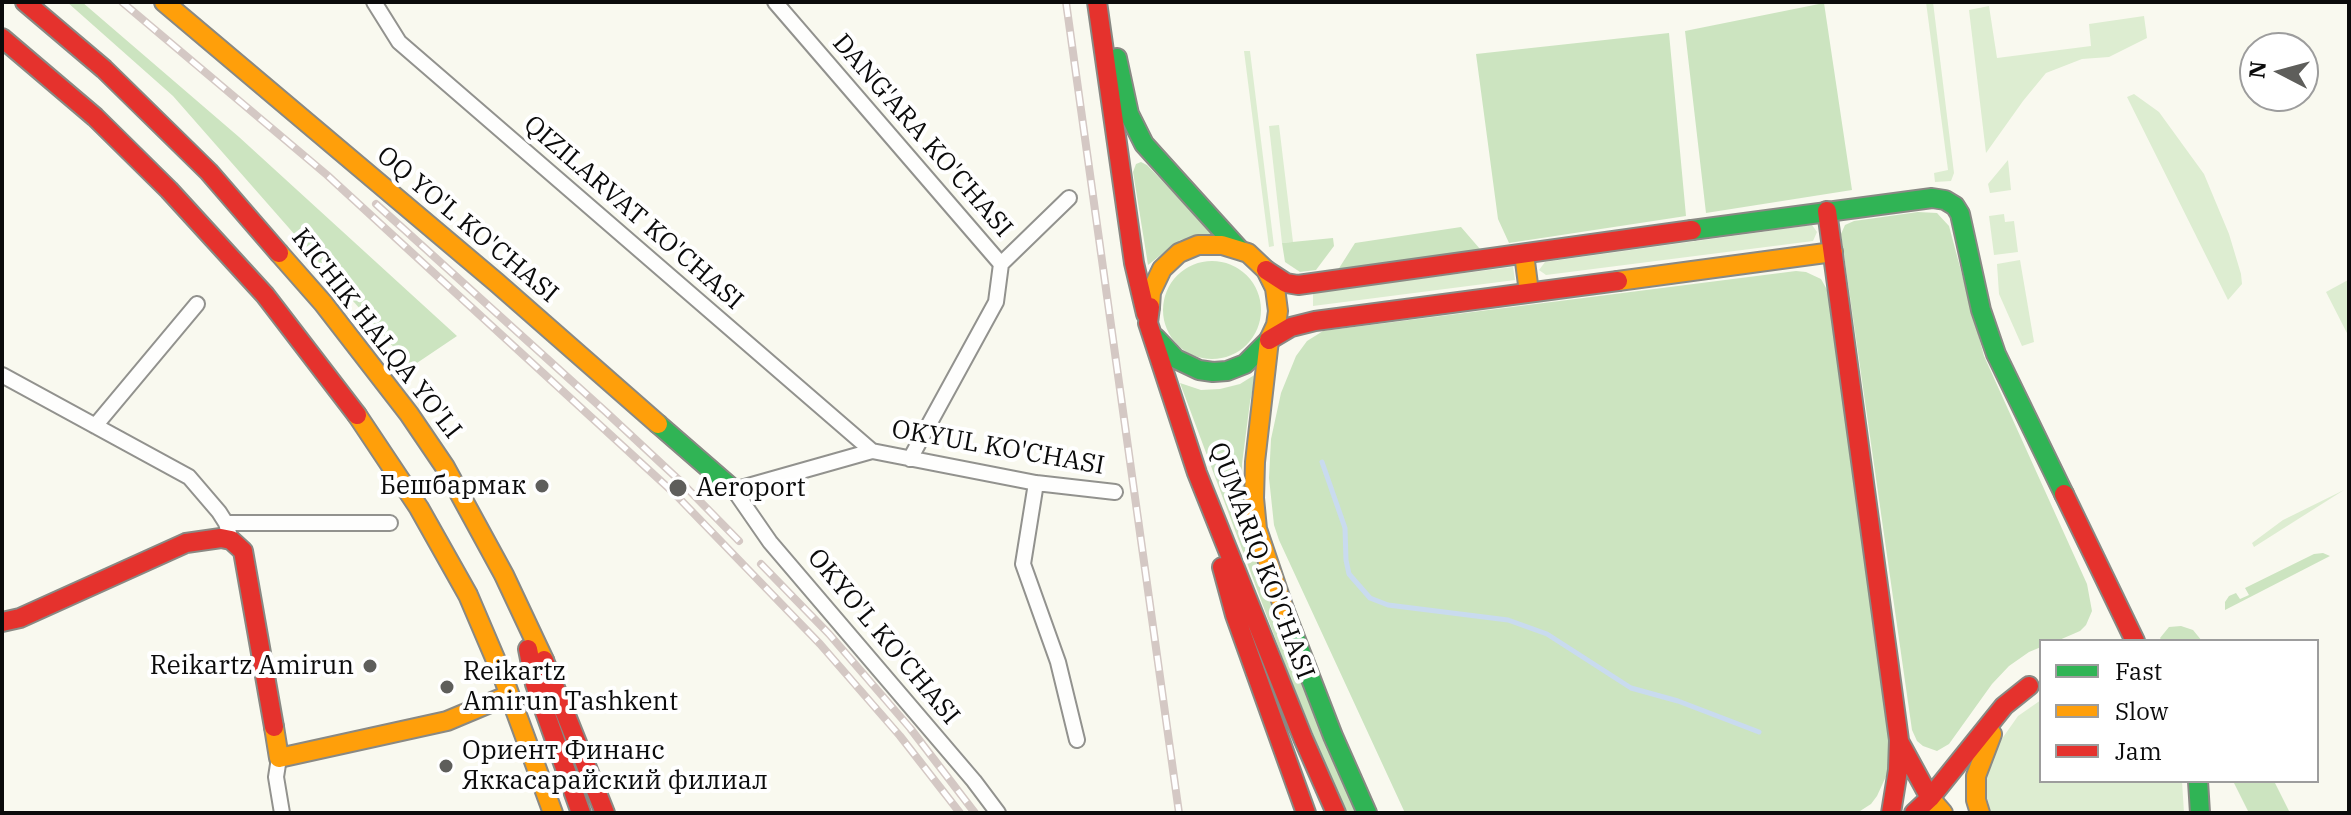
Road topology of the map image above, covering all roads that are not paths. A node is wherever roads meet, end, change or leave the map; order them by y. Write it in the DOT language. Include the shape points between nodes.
graph roads {
  1 [pos="25,2"];
  2 [pos="164,2"];
  3 [pos="374,2"];
  4 [pos="775,2"];
  5 [pos="1097,2"];
  6 [pos="1108,2"];
  7 [pos="2,38"];
  8 [pos="1069,198"];
  9 [pos="1827,211"];
  10 [pos="1239,249"];
  11 [pos="1833,252"];
  12 [pos="1524,254"];
  13 [pos="1001,264"];
  14 [pos="1266,270"];
  15 [pos="1529,292"];
  16 [pos="197,304"];
  17 [pos="1148,323"];
  18 [pos="1269,340"];
  19 [pos="2,375"];
  20 [pos="95,426"];
  21 [pos="872,451"];
  22 [pos="910,459"];
  23 [pos="1197,473"];
  24 [pos="1036,483"];
  25 [pos="734,490"];
  26 [pos="1115,492"];
  27 [pos="390,523"];
  28 [pos="226,534"];
  29 [pos="2,622"];
  30 [pos="2134,639"];
  31 [pos="544,680"];
  32 [pos="2035,684"];
  33 [pos="509,695"];
  34 [pos="1077,740"];
  35 [pos="1899,740"];
  36 [pos="279,758"];
  37 [pos="2198,783"];
  38 [pos="1930,798"];
  39 [pos="282,813"];
  40 [pos="553,813"];
  41 [pos="581,813"];
  42 [pos="605,813"];
  43 [pos="998,813"];
  44 [pos="1306,813"];
  45 [pos="1336,813"];
  46 [pos="1367,813"];
  47 [pos="1891,813"];
  48 [pos="1913,813"];
  49 [pos="1943,813"];
  50 [pos="1980,813"];
  51 [pos="2200,813"];
  1 -- 31 [label="main road, KICHIK HALQA YO'LI" via="176,137 242,207 424,434 504,575"];
  2 -- 25 [label="main road, OQ YO'L KO'CHASI"];
  3 -- 21 [label="street, QIZILARVAT KO'CHASI" via="399,42"];
  4 -- 13 [label="street, DANG'ARA KO'CHASI"];
  5 -- 17 [label="main road, QUMARIQ KO'CHASI" via="1132,249"];
  6 -- 10 [label="main road" via="1120,82 1138,133 1150,153"];
  7 -- 33 [label="main road" via="141,162 242,269 323,368 439,542 468,595"];
  8 -- 13 [label="street, DANG'ARA KO'CHASI"];
  9 -- 11 [label="main road"];
  9 -- 12 [label="main road"];
  9 -- 30 [label="main road" via="1936,198 1958,210 1996,354"];
  10 -- 14 [label="main road"];
  10 -- 17 [label="main road, QUMARIQ KO'CHASI" via="1205,244 1170,260 1151,292"];
  11 -- 15 [label="main road"];
  11 -- 35 [label="main road"];
  12 -- 14 [label="main road" via="1298,285"];
  12 -- 15 [label="main road"];
  13 -- 22 [label="street, DANG'ARA KO'CHASI" via="996,302"];
  14 -- 18 [label="main road, QUMARIQ KO'CHASI" via="1278,298"];
  15 -- 18 [label="main road" via="1315,321"];
  16 -- 20 [label="street"];
  17 -- 18 [label="main road, QUMARIQ KO'CHASI" via="1169,354 1199,370 1236,368"];
  17 -- 23 [label="main road, QUMARIQ KO'CHASI"];
  18 -- 46 [label="main road, QUMARIQ KO'CHASI" via="1255,462 1257,529 1317,696"];
  19 -- 20 [label="street"];
  20 -- 28 [label="street" via="189,477"];
  21 -- 22 [label="street, OKYUL KO'CHASI"];
  21 -- 25 [label="street, OKYUL KO'CHASI"];
  22 -- 24 [label="street, OKYUL KO'CHASI"];
  23 -- 44 [label="main road" via="1235,615"];
  23 -- 45 [label="main road, QUMARIQ KO'CHASI"];
  24 -- 26 [label="street, OKYUL KO'CHASI"];
  24 -- 34 [label="street" via="1023,564 1058,662"];
  25 -- 43 [label="street, OKYO'L KO'CHASI" via="770,542"];
  27 -- 28 [label="street"];
  28 -- 29 [label="main road" via="186,543"];
  28 -- 36 [label="main road" via="243,551"];
  31 -- 33 [label="main road"];
  31 -- 41 [label="main road"];
  31 -- 42 [label="main road, KICHIK HALQA YO'LI"];
  32 -- 38 [label="main road" via="1997,714"];
  32 -- 50 [label="main road" via="2007,710 1983,753 1975,783"];
  33 -- 36 [label="main road" via="447,721"];
  33 -- 40 [label="main road"];
  35 -- 38 [label="main road"];
  35 -- 47 [label="main road"];
  36 -- 39 [label="street" via="276,777"];
  37 -- 51 [label="main road"];
  38 -- 48 [label="main road"];
  38 -- 49 [label="main road"];
}
